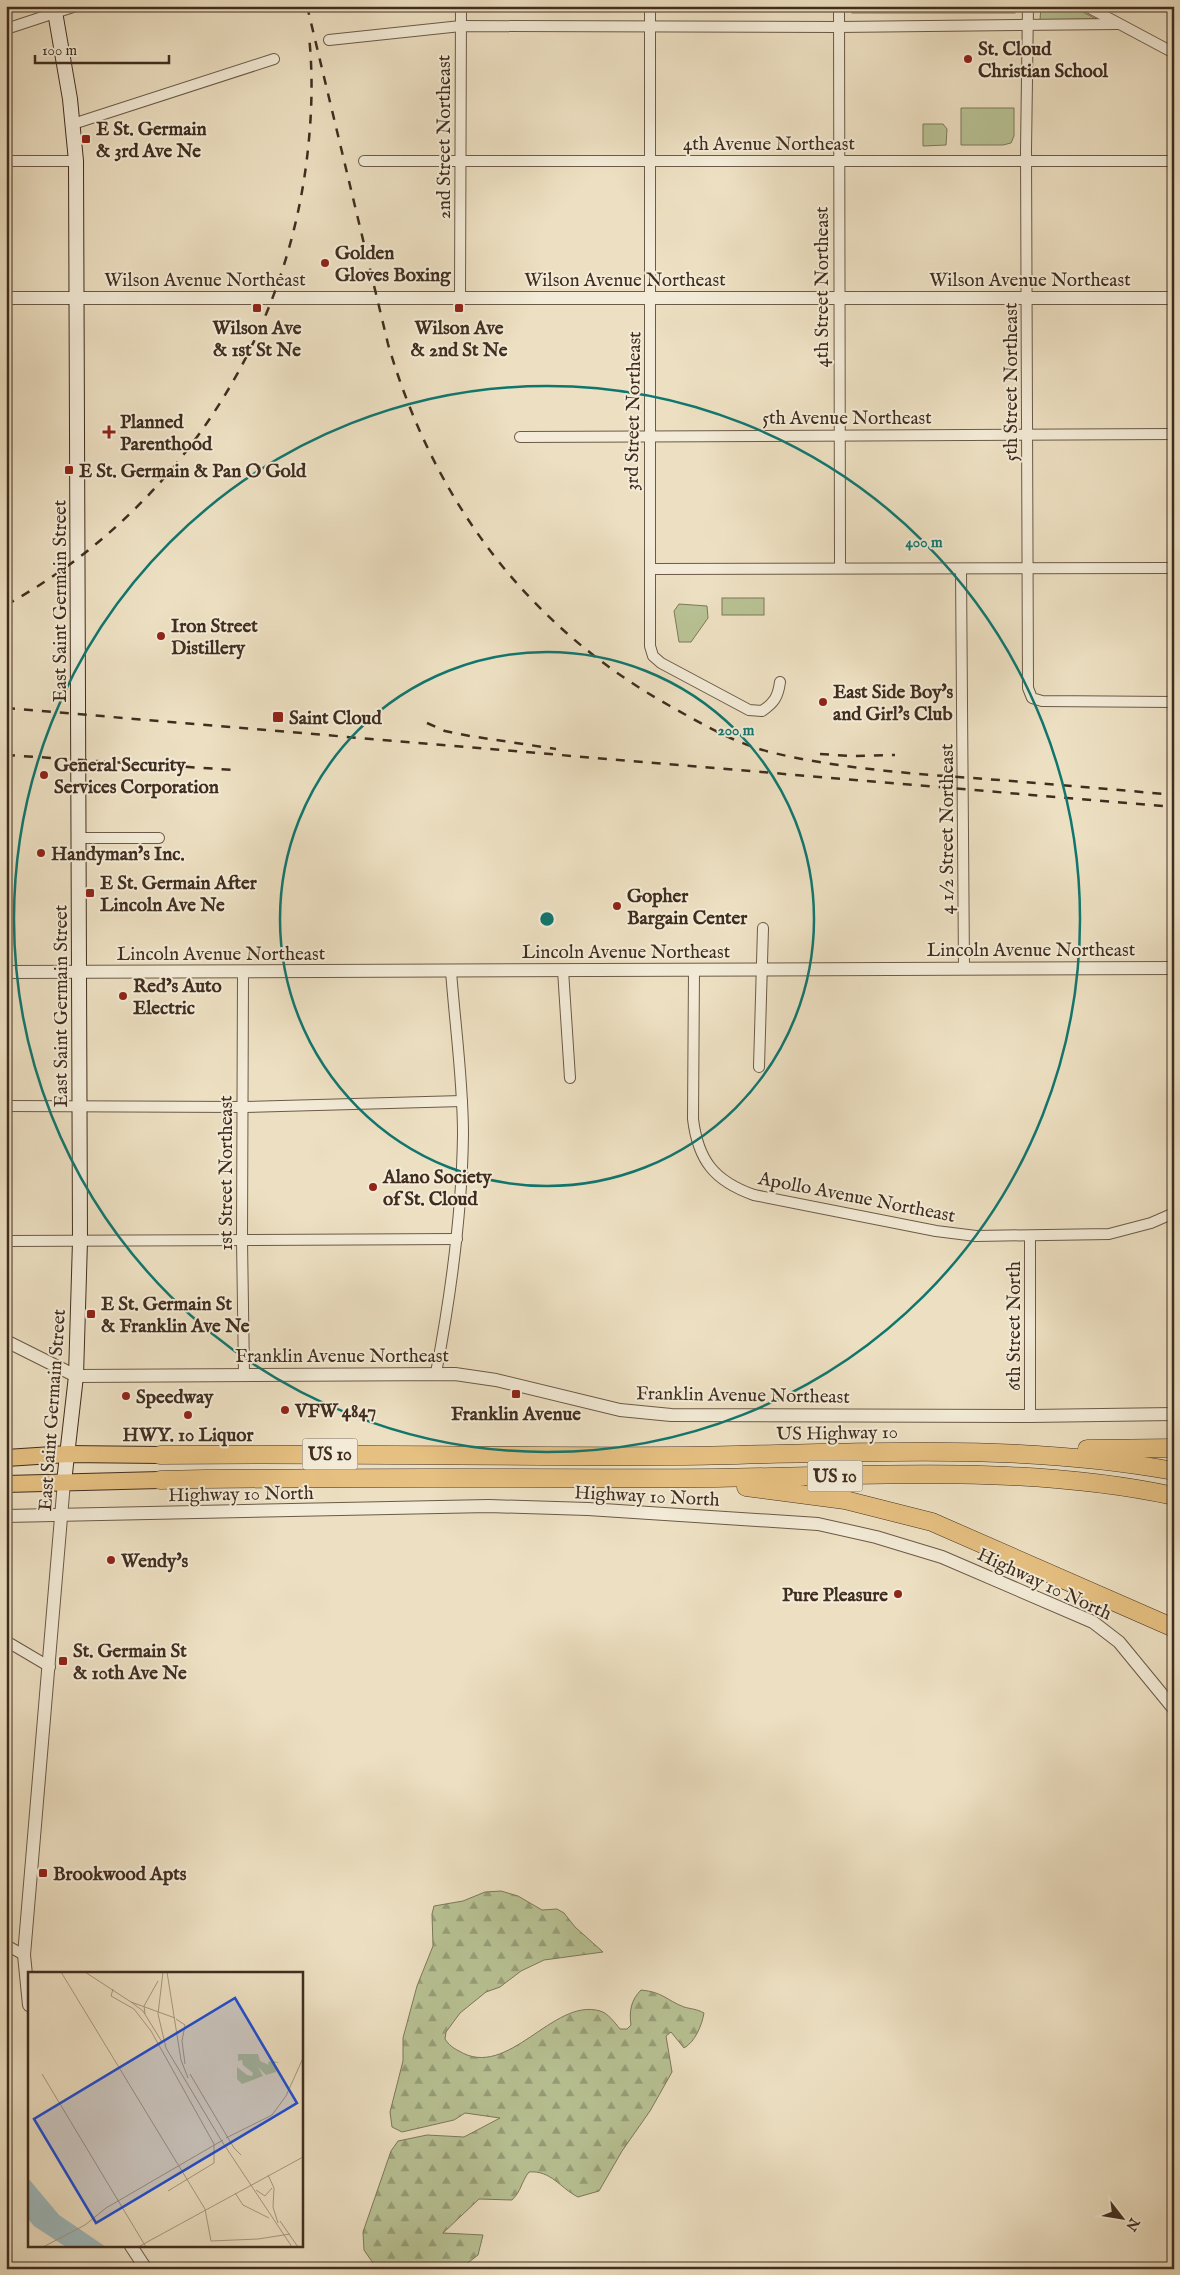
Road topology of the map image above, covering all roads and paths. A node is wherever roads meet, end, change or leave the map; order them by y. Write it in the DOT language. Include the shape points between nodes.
graph roads {
  1 [pos="76,6"];
  2 [pos="461,6"];
  3 [pos="650,6"];
  4 [pos="839,6"];
  5 [pos="1028,6"];
  6 [pos="1086,6"];
  7 [pos="54,10"];
  8 [pos="1118,24"];
  9 [pos="461,26"];
  10 [pos="650,26"];
  11 [pos="1028,26"];
  12 [pos="839,27"];
  13 [pos="6,29"];
  14 [pos="329,40"];
  15 [pos="1174,53"];
  16 [pos="274,59"];
  17 [pos="73,124"];
  18 [pos="839,160"];
  19 [pos="6,161"];
  20 [pos="76,161"];
  21 [pos="460,161"];
  22 [pos="650,161"];
  23 [pos="1174,161"];
  24 [pos="364,162"];
  25 [pos="1026,162"];
  26 [pos="839,296"];
  27 [pos="6,298"];
  28 [pos="76,298"];
  29 [pos="460,298"];
  30 [pos="650,298"];
  31 [pos="1027,298"];
  32 [pos="1174,298"];
  33 [pos="839,434"];
  34 [pos="1174,434"];
  35 [pos="650,435"];
  36 [pos="1028,435"];
  37 [pos="520,437"];
  38 [pos="840,568"];
  39 [pos="1029,568"];
  40 [pos="1174,568"];
  41 [pos="650,569"];
  42 [pos="961,570"];
  43 [pos="780,682"];
  44 [pos="1174,702"];
  45 [pos="78,838"];
  46 [pos="159,838"];
  47 [pos="763,928"];
  48 [pos="964,968"];
  49 [pos="1174,968"];
  50 [pos="694,969"];
  51 [pos="762,969"];
  52 [pos="562,970"];
  53 [pos="451,971"];
  54 [pos="6,972"];
  55 [pos="243,972"];
  56 [pos="78,973"];
  57 [pos="759,1067"];
  58 [pos="570,1078"];
  59 [pos="462,1101"];
  60 [pos="79,1105"];
  61 [pos="6,1106"];
  62 [pos="243,1106"];
  63 [pos="1174,1213"];
  64 [pos="1030,1236"];
  65 [pos="457,1239"];
  66 [pos="242,1240"];
  67 [pos="6,1241"];
  68 [pos="80,1241"];
  69 [pos="6,1341"];
  70 [pos="436,1373"];
  71 [pos="244,1374"];
  72 [pos="76,1376"];
  73 [pos="1174,1414"];
  74 [pos="1030,1416"];
  75 [pos="1174,1448"];
  76 [pos="959,1453"];
  77 [pos="68,1454"];
  78 [pos="160,1455"];
  79 [pos="6,1458"];
  80 [pos="1174,1471"];
  81 [pos="594,1479"];
  82 [pos="160,1480"];
  83 [pos="64,1482"];
  84 [pos="6,1484"];
  85 [pos="1174,1496"];
  86 [pos="62,1515"];
  87 [pos="6,1516"];
  88 [pos="1174,1628"];
  89 [pos="6,1641"];
  90 [pos="50,1667"];
  91 [pos="1174,1709"];
  92 [pos="6,1945"];
  93 [pos="24,1955"];
  94 [pos="28,1996"];
  95 [pos="132,2248"];
  96 [pos="146,2269"];
  1 -- 7 [label="street"];
  2 -- 9 [label="street, 2nd Street Northeast"];
  3 -- 10 [label="street, 3rd Street Northeast"];
  4 -- 12 [label="street, 4th Street Northeast"];
  5 -- 11 [label="street, 5th Street Northeast"];
  6 -- 8 [label="street"];
  7 -- 13 [label="street"];
  7 -- 17 [label="main road, East Saint Germain Street"];
  8 -- 11 [label="street"];
  8 -- 15 [label="street"];
  9 -- 10 [label="street"];
  9 -- 14 [label="street"];
  9 -- 21 [label="street, 2nd Street Northeast"];
  10 -- 12 [label="street"];
  10 -- 22 [label="street, 3rd Street Northeast"];
  11 -- 12 [label="street"];
  11 -- 25 [label="street, 5th Street Northeast"];
  12 -- 18 [label="street, 4th Street Northeast"];
  16 -- 17 [label="street"];
  17 -- 20 [label="main road, East Saint Germain Street"];
  18 -- 22 [label="street, 4th Avenue Northeast"];
  18 -- 25 [label="street, 4th Avenue Northeast"];
  18 -- 26 [label="street, 4th Street Northeast"];
  19 -- 20 [label="street"];
  20 -- 28 [label="main road, East Saint Germain Street"];
  21 -- 22 [label="street, 4th Avenue Northeast"];
  21 -- 24 [label="street, 4th Avenue Northeast"];
  21 -- 29 [label="street, 2nd Street Northeast"];
  22 -- 30 [label="street, 3rd Street Northeast"];
  23 -- 25 [label="street, 4th Avenue Northeast"];
  25 -- 31 [label="street, 5th Street Northeast"];
  26 -- 30 [label="street, Wilson Avenue Northeast"];
  26 -- 31 [label="street, Wilson Avenue Northeast"];
  26 -- 33 [label="street, 4th Street Northeast"];
  27 -- 28 [label="street, Wilson Avenue Northeast"];
  28 -- 29 [label="street, Wilson Avenue Northeast"];
  28 -- 45 [label="main road, East Saint Germain Street"];
  29 -- 30 [label="street, Wilson Avenue Northeast"];
  30 -- 35 [label="street, 3rd Street Northeast"];
  31 -- 32 [label="street, Wilson Avenue Northeast"];
  31 -- 36 [label="street, 5th Street Northeast"];
  33 -- 35 [label="street, 5th Avenue Northeast"];
  33 -- 36 [label="street, 5th Avenue Northeast"];
  33 -- 38 [label="street, 4th Street Northeast"];
  34 -- 36 [label="street, 5th Avenue Northeast"];
  35 -- 37 [label="street, 5th Avenue Northeast"];
  35 -- 41 [label="street, 3rd Street Northeast"];
  36 -- 39 [label="street, 5th Street Northeast"];
  38 -- 41 [label="street"];
  38 -- 42 [label="street"];
  39 -- 40 [label="street"];
  39 -- 42 [label="street"];
  39 -- 44 [label="street, 5th Street Northeast" via="1028,688 1032,698 1042,701"];
  41 -- 43 [label="street, 3rd Street Northeast" via="650,646 653,656 661,664 749,710 762,711 771,705 778,696"];
  42 -- 48 [label="street, 4 1/2 Street Northeast"];
  45 -- 46 [label="street"];
  45 -- 56 [label="main road, East Saint Germain Street"];
  47 -- 51 [label="street"];
  48 -- 49 [label="street, Lincoln Avenue Northeast"];
  48 -- 51 [label="street, Lincoln Avenue Northeast"];
  50 -- 51 [label="street, Lincoln Avenue Northeast"];
  50 -- 52 [label="street, Lincoln Avenue Northeast"];
  50 -- 64 [label="street, Apollo Avenue Northeast" via="695,1137 701,1155 719,1176 754,1195 936,1232"];
  51 -- 57 [label="street"];
  52 -- 53 [label="street, Lincoln Avenue Northeast"];
  52 -- 58 [label="street"];
  53 -- 55 [label="street, Lincoln Avenue Northeast"];
  53 -- 59 [label="street"];
  54 -- 56 [label="street, Lincoln Avenue Northeast"];
  55 -- 56 [label="street, Lincoln Avenue Northeast"];
  55 -- 62 [label="street, 1st Street Northeast"];
  56 -- 60 [label="main road, East Saint Germain Street"];
  59 -- 62 [label="street"];
  59 -- 65 [label="street" via="462,1171"];
  60 -- 61 [label="street"];
  60 -- 62 [label="street"];
  60 -- 68 [label="main road, East Saint Germain Street"];
  62 -- 66 [label="street, 1st Street Northeast"];
  63 -- 64 [label="street, Apollo Avenue Northeast" via="1109,1234"];
  64 -- 74 [label="street, 6th Street North"];
  65 -- 66 [label="street"];
  65 -- 70 [label="street"];
  66 -- 68 [label="street"];
  66 -- 71 [label="street, 1st Street Northeast"];
  67 -- 68 [label="street"];
  68 -- 72 [label="main road, East Saint Germain Street"];
  69 -- 72 [label="street"];
  70 -- 71 [label="street, Franklin Avenue Northeast"];
  70 -- 74 [label="street, Franklin Avenue Northeast" via="476,1376 620,1410 671,1415"];
  71 -- 72 [label="street, Franklin Avenue Northeast"];
  72 -- 77 [label="main road, East Saint Germain Street"];
  73 -- 74 [label="street, Franklin Avenue Northeast"];
  75 -- 76 [label="highway"];
  76 -- 78 [label="highway, US Highway 10 / US 10"];
  76 -- 80 [label="highway, US Highway 10 / US 10" via="1110,1460"];
  77 -- 78 [label="highway, US 10"];
  77 -- 79 [label="highway, US 10"];
  77 -- 83 [label="main road, East Saint Germain Street"];
  81 -- 82 [label="highway, US 10" via="321,1476"];
  81 -- 85 [label="highway, US 10" via="991,1475 1084,1481"];
  81 -- 88 [label="highway" via="754,1488 845,1500 893,1511 932,1522"];
  82 -- 83 [label="highway, US 10"];
  83 -- 84 [label="highway, US 10"];
  83 -- 86 [label="street, East Saint Germain Street"];
  86 -- 87 [label="street, Highway 10 North"];
  86 -- 90 [label="street, East Saint Germain Street"];
  86 -- 91 [label="street, Highway 10 North" via="489,1506 588,1509 826,1526 942,1557 1093,1622 1119,1642"];
  89 -- 90 [label="street"];
  90 -- 93 [label="street, East Saint Germain Street"];
  92 -- 93 [label="street"];
  93 -- 94 [label="street, East Saint Germain Street"];
  95 -- 96 [label="street"];
}
